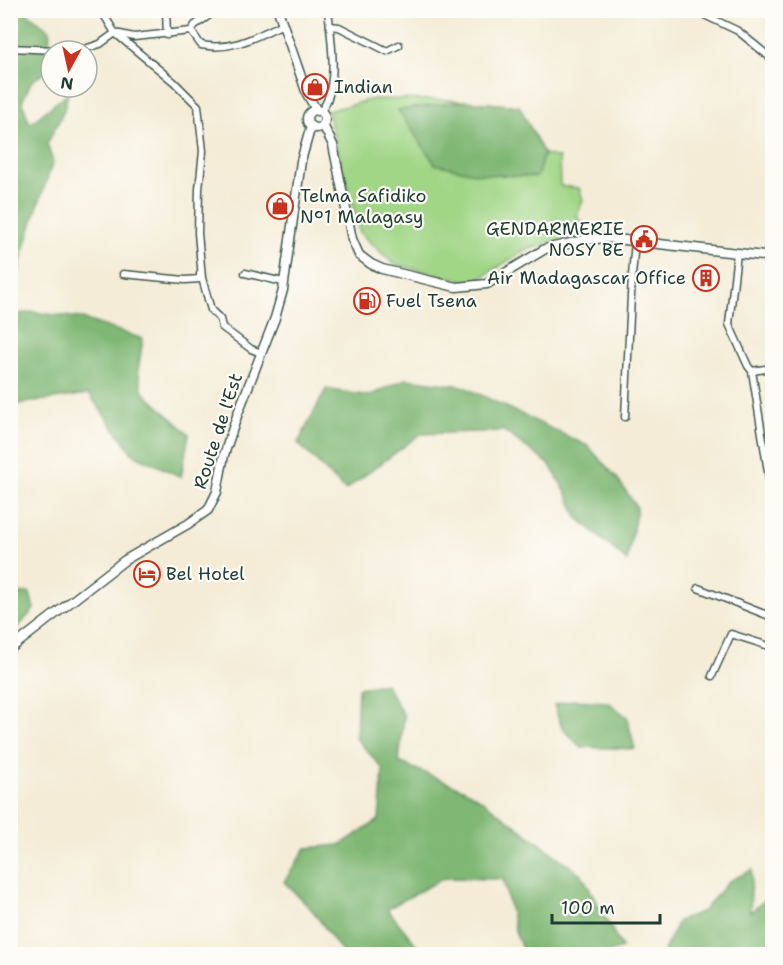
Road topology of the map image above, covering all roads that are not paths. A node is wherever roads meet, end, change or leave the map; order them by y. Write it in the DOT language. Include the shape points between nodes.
graph roads {
  1 [pos="101,10"];
  2 [pos="166,10"];
  3 [pos="217,10"];
  4 [pos="278,10"];
  5 [pos="328,10"];
  6 [pos="694,10"];
  7 [pos="283,24"];
  8 [pos="330,26"];
  9 [pos="191,32"];
  10 [pos="115,33"];
  11 [pos="167,35"];
  12 [pos="399,45"];
  13 [pos="10,48"];
  14 [pos="772,59"];
  15 [pos="311,102"];
  16 [pos="319,111"];
  17 [pos="308,116"];
  18 [pos="317,126"];
  19 [pos="635,241"];
  20 [pos="737,253"];
  21 [pos="772,257"];
  22 [pos="200,265"];
  23 [pos="245,273"];
  24 [pos="123,274"];
  25 [pos="283,282"];
  26 [pos="261,353"];
  27 [pos="772,368"];
  28 [pos="752,371"];
  29 [pos="625,417"];
  30 [pos="772,497"];
  31 [pos="698,588"];
  32 [pos="772,617"];
  33 [pos="772,647"];
  34 [pos="10,649"];
  35 [pos="712,676"];
  1 -- 10 [label="street"];
  2 -- 11 [label="street"];
  3 -- 9 [label="street"];
  4 -- 7 [label="main road"];
  5 -- 8 [label="street"];
  6 -- 14 [label="street" via="738,31"];
  7 -- 9 [label="street" via="222,48 201,45"];
  7 -- 15 [label="main road"];
  8 -- 12 [label="street" via="387,51"];
  8 -- 16 [label="street" via="332,85 328,103"];
  9 -- 11 [label="street"];
  10 -- 11 [label="street" via="134,37"];
  10 -- 13 [label="street" via="100,44 78,51"];
  10 -- 22 [label="street" via="198,106 203,151"];
  15 -- 16 [label="main road"];
  15 -- 17 [label="main road"];
  16 -- 17 [label="main road"];
  16 -- 18 [label="main road" via="325,118"];
  17 -- 18 [label="main road" via="307,120"];
  18 -- 19 [label="main road" via="333,145 358,255 382,269 456,287 471,286 487,284 545,249 584,240"];
  18 -- 25 [label="main road, Route de l'Est" via="301,161"];
  19 -- 20 [label="main road"];
  19 -- 29 [label="street"];
  20 -- 21 [label="main road"];
  20 -- 28 [label="street" via="729,324"];
  22 -- 24 [label="street" via="200,279"];
  22 -- 26 [label="street" via="211,310 222,327"];
  23 -- 25 [label="street"];
  25 -- 26 [label="main road, Route de l'Est" via="275,318"];
  26 -- 34 [label="main road, Route de l'Est" via="232,429 217,492 208,510 125,560"];
  27 -- 28 [label="street"];
  28 -- 30 [label="street"];
  31 -- 32 [label="street"];
  33 -- 35 [label="street" via="731,634"];
}
